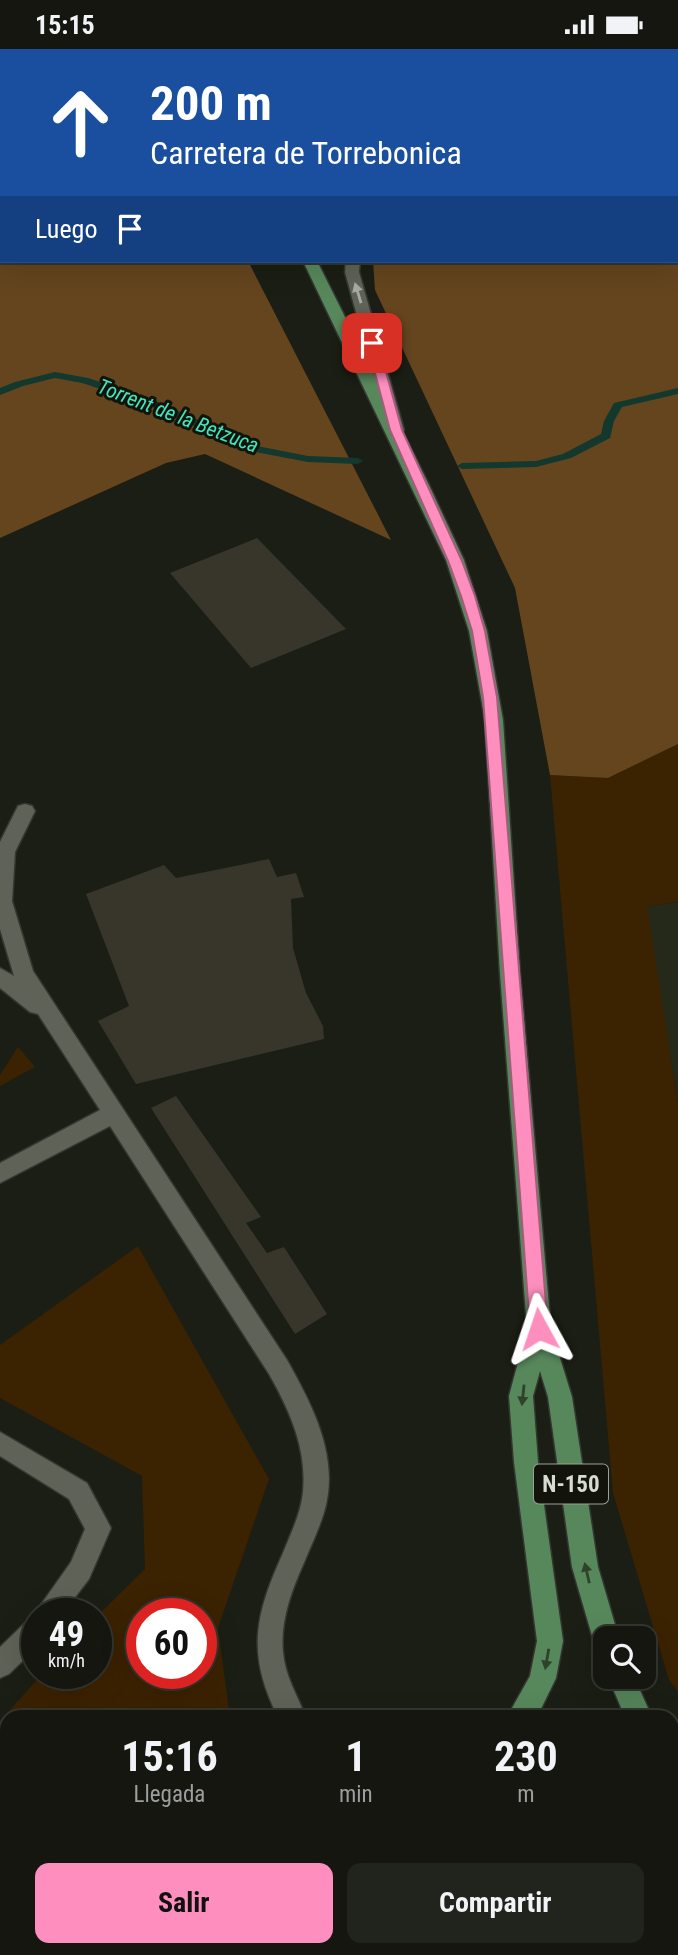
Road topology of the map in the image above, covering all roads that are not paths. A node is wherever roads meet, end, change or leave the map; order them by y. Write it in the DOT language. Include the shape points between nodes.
graph roads {
  1 [pos="311,263"];
  2 [pos="353,263"];
  3 [pos="396,430"];
  4 [pos="25,811"];
  5 [pos="0,976"];
  6 [pos="50,1016"];
  7 [pos="113,1114"];
  8 [pos="0,1174"];
  9 [pos="539,1329"];
  10 [pos="0,1443"];
  11 [pos="59,1598"];
  12 [pos="602,1626"];
  13 [pos="21,1645"];
  14 [pos="0,1665"];
  15 [pos="626,1689"];
  16 [pos="290,1710"];
  17 [pos="525,1710"];
  18 [pos="636,1710"];
  1 -- 3 [label="main road, N-150"];
  3 -- 2 [label="street, one-way"];
  3 -- 9 [label="main road, N-150" via="468,596 494,720"];
  4 -- 6 [label="street" via="5,852 2,901 23,972"];
  5 -- 6 [label="street"];
  6 -- 7 [label="street"];
  7 -- 8 [label="street"];
  7 -- 16 [label="street" via="303,1411 315,1452 316,1490 280,1588 268,1637 274,1676"];
  12 -- 9 [label="main road, N-150, one-way" via="585,1567 560,1397"];
  9 -- 17 [label="main road, N-150, one-way" via="521,1396 550,1641 543,1678"];
  10 -- 11 [label="street" via="78,1491 99,1528 80,1570"];
  13 -- 14 [label="street"];
  15 -- 18 [label="main road"];
}
